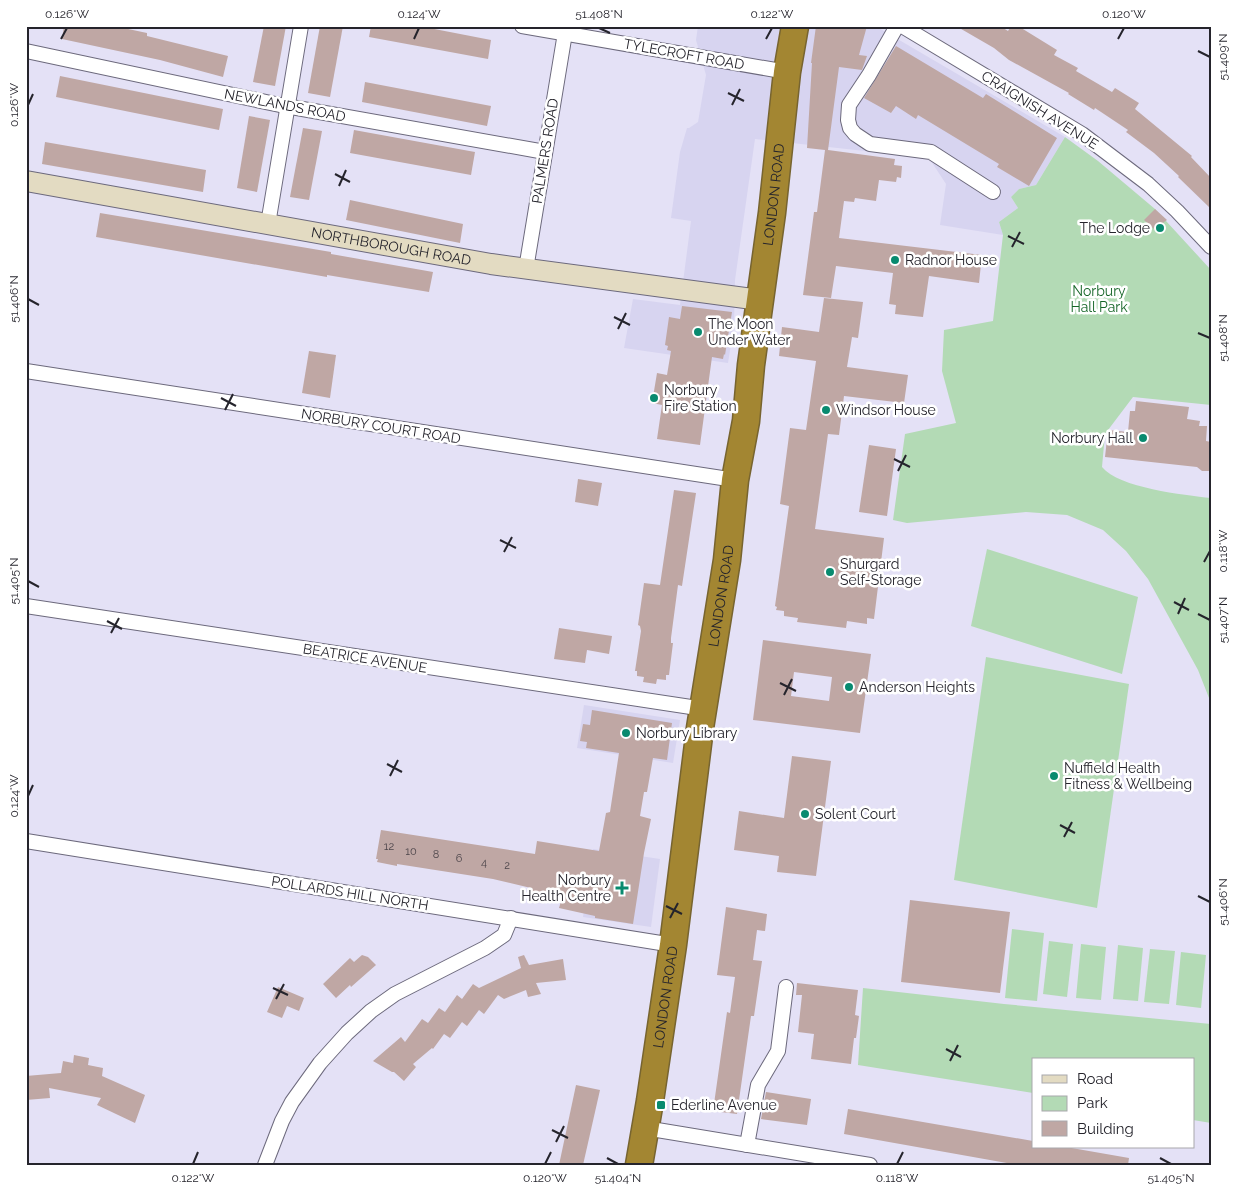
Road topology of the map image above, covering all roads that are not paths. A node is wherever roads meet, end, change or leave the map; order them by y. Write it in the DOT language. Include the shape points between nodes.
graph roads {
  1 [pos="302,26"];
  2 [pos="522,26"];
  3 [pos="795,26"];
  4 [pos="897,26"];
  5 [pos="902,26"];
  6 [pos="565,33"];
  7 [pos="26,50"];
  8 [pos="787,72"];
  9 [pos="288,107"];
  10 [pos="545,152"];
  11 [pos="26,181"];
  12 [pos="993,192"];
  13 [pos="268,224"];
  14 [pos="1211,247"];
  15 [pos="526,269"];
  16 [pos="760,300"];
  17 [pos="26,371"];
  18 [pos="735,480"];
  19 [pos="26,606"];
  20 [pos="704,709"];
  21 [pos="26,841"];
  22 [pos="511,918"];
  23 [pos="673,945"];
  24 [pos="786,987"];
  25 [pos="645,1128"];
  26 [pos="746,1144"];
  27 [pos="265,1165"];
  28 [pos="639,1165"];
  29 [pos="870,1165"];
  1 -- 9 [label="street"];
  2 -- 6 [label="street, TYLECROFT ROAD"];
  3 -- 8 [label="highway, LONDON ROAD"];
  4 -- 12 [label="street" via="849,105 850,128 870,144 931,152"];
  5 -- 14 [label="street, CRAIGNISH AVENUE" via="1082,134 1153,188"];
  6 -- 8 [label="street, TYLECROFT ROAD"];
  6 -- 10 [label="street, PALMERS ROAD"];
  7 -- 9 [label="street, NEWLANDS ROAD"];
  8 -- 16 [label="highway, LONDON ROAD"];
  9 -- 10 [label="street, NEWLANDS ROAD"];
  9 -- 13 [label="street"];
  10 -- 15 [label="street, PALMERS ROAD"];
  11 -- 13 [label="street, NORTHBOROUGH ROAD"];
  13 -- 15 [label="street, NORTHBOROUGH ROAD"];
  15 -- 16 [label="street, NORTHBOROUGH ROAD"];
  16 -- 18 [label="highway, LONDON ROAD" via="746,420"];
  17 -- 18 [label="street, NORBURY COURT ROAD"];
  18 -- 20 [label="highway, LONDON ROAD" via="727,560"];
  19 -- 20 [label="street, BEATRICE AVENUE"];
  20 -- 23 [label="highway, LONDON ROAD"];
  21 -- 22 [label="street, POLLARDS HILL NORTH"];
  22 -- 23 [label="street, POLLARDS HILL NORTH"];
  22 -- 27 [label="street" via="504,935 395,994 347,1033 292,1102"];
  23 -- 25 [label="highway, LONDON ROAD"];
  24 -- 26 [label="street" via="778,1051 758,1085"];
  25 -- 26 [label="street"];
  25 -- 28 [label="highway, LONDON ROAD"];
  26 -- 29 [label="street"];
}
